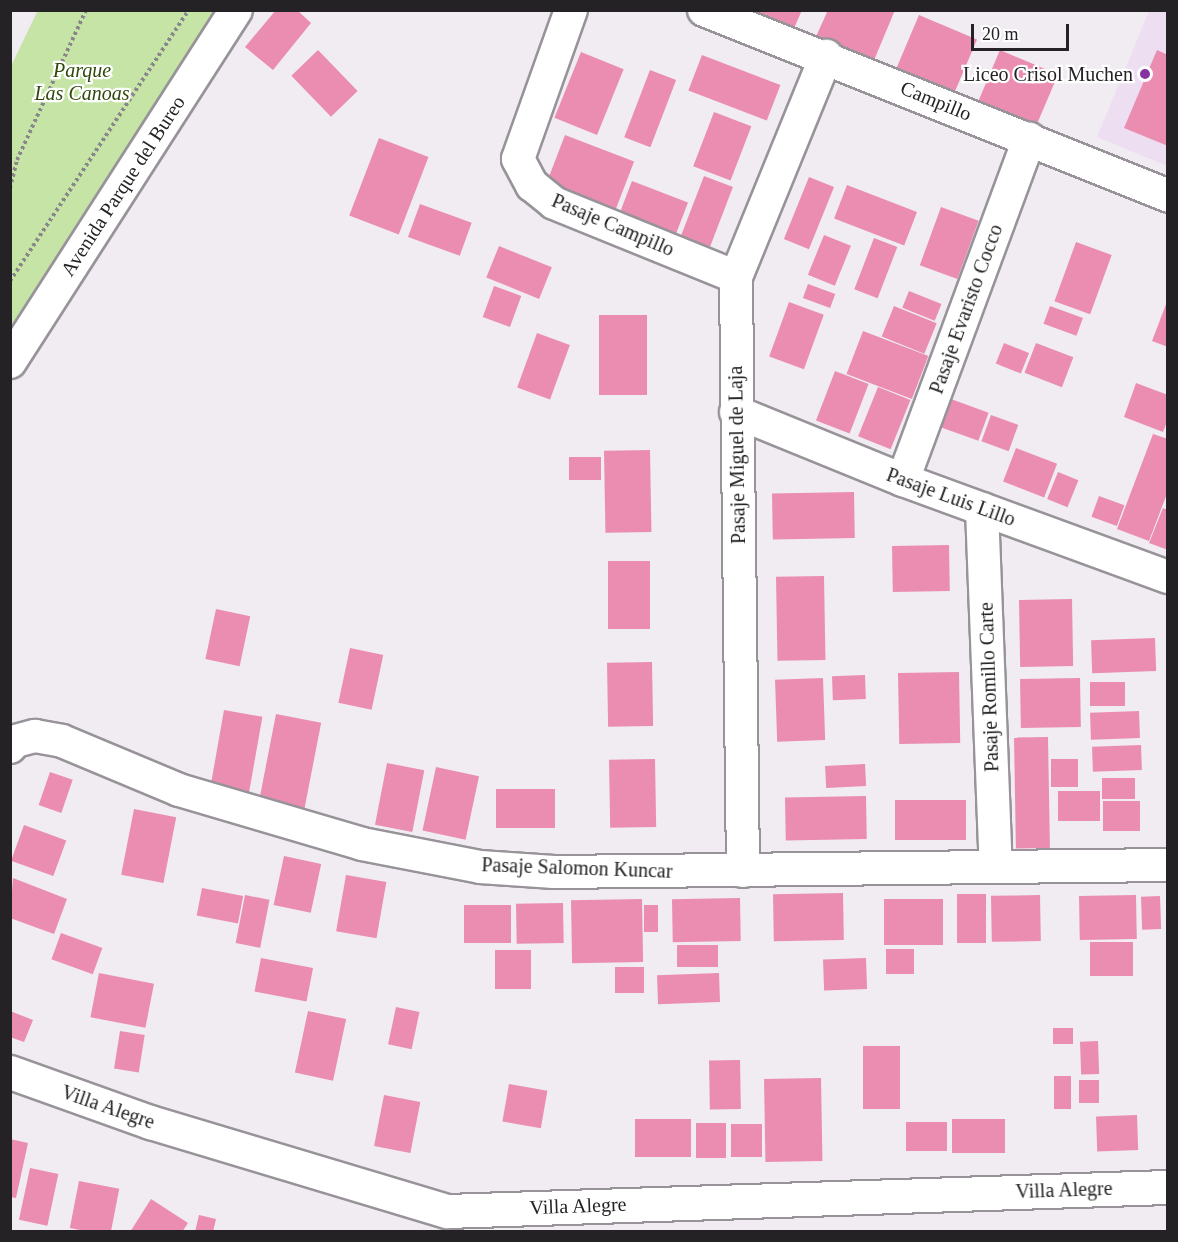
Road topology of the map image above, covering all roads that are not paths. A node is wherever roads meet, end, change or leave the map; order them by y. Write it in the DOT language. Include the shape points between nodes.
graph roads {
  1 [pos="236,10"];
  2 [pos="571,10"];
  3 [pos="704,10"];
  4 [pos="826,56"];
  5 [pos="1029,139"];
  6 [pos="1167,196"];
  7 [pos="736,277"];
  8 [pos="10,362"];
  9 [pos="736,412"];
  10 [pos="903,480"];
  11 [pos="982,508"];
  12 [pos="1167,576"];
  13 [pos="10,747"];
  14 [pos="1167,865"];
  15 [pos="996,866"];
  16 [pos="743,871"];
  17 [pos="10,1072"];
  18 [pos="1167,1187"];
  19 [pos="443,1221"];
  1 -- 8 [label="street, Avenida Parque del Bureo"];
  2 -- 7 [label="street, Pasaje Campillo" via="518,159 532,185 554,203"];
  3 -- 4 [label="street, Campillo"];
  4 -- 5 [label="street, Campillo"];
  4 -- 7 [label="street, Pasaje Miguel de Laja"];
  5 -- 6 [label="street, Campillo"];
  5 -- 10 [label="street, Pasaje Evaristo Cocco"];
  7 -- 9 [label="street, Pasaje Miguel de Laja"];
  9 -- 10 [label="street, Pasaje Luis Lillo"];
  9 -- 16 [label="street, Pasaje Miguel de Laja"];
  10 -- 11 [label="street, Pasaje Luis Lillo"];
  11 -- 12 [label="street, Pasaje Luis Lillo"];
  11 -- 15 [label="street, Pasaje Romillo Carte"];
  13 -- 16 [label="street, Pasaje Salomon Kuncar" via="12,742 35,736 62,741 190,793 362,844 480,867 554,872"];
  14 -- 15 [label="street, Pasaje Salomon Kuncar"];
  15 -- 16 [label="street, Pasaje Salomon Kuncar"];
  17 -- 19 [label="main road, Villa Alegre"];
  18 -- 19 [label="main road, Villa Alegre"];
}
